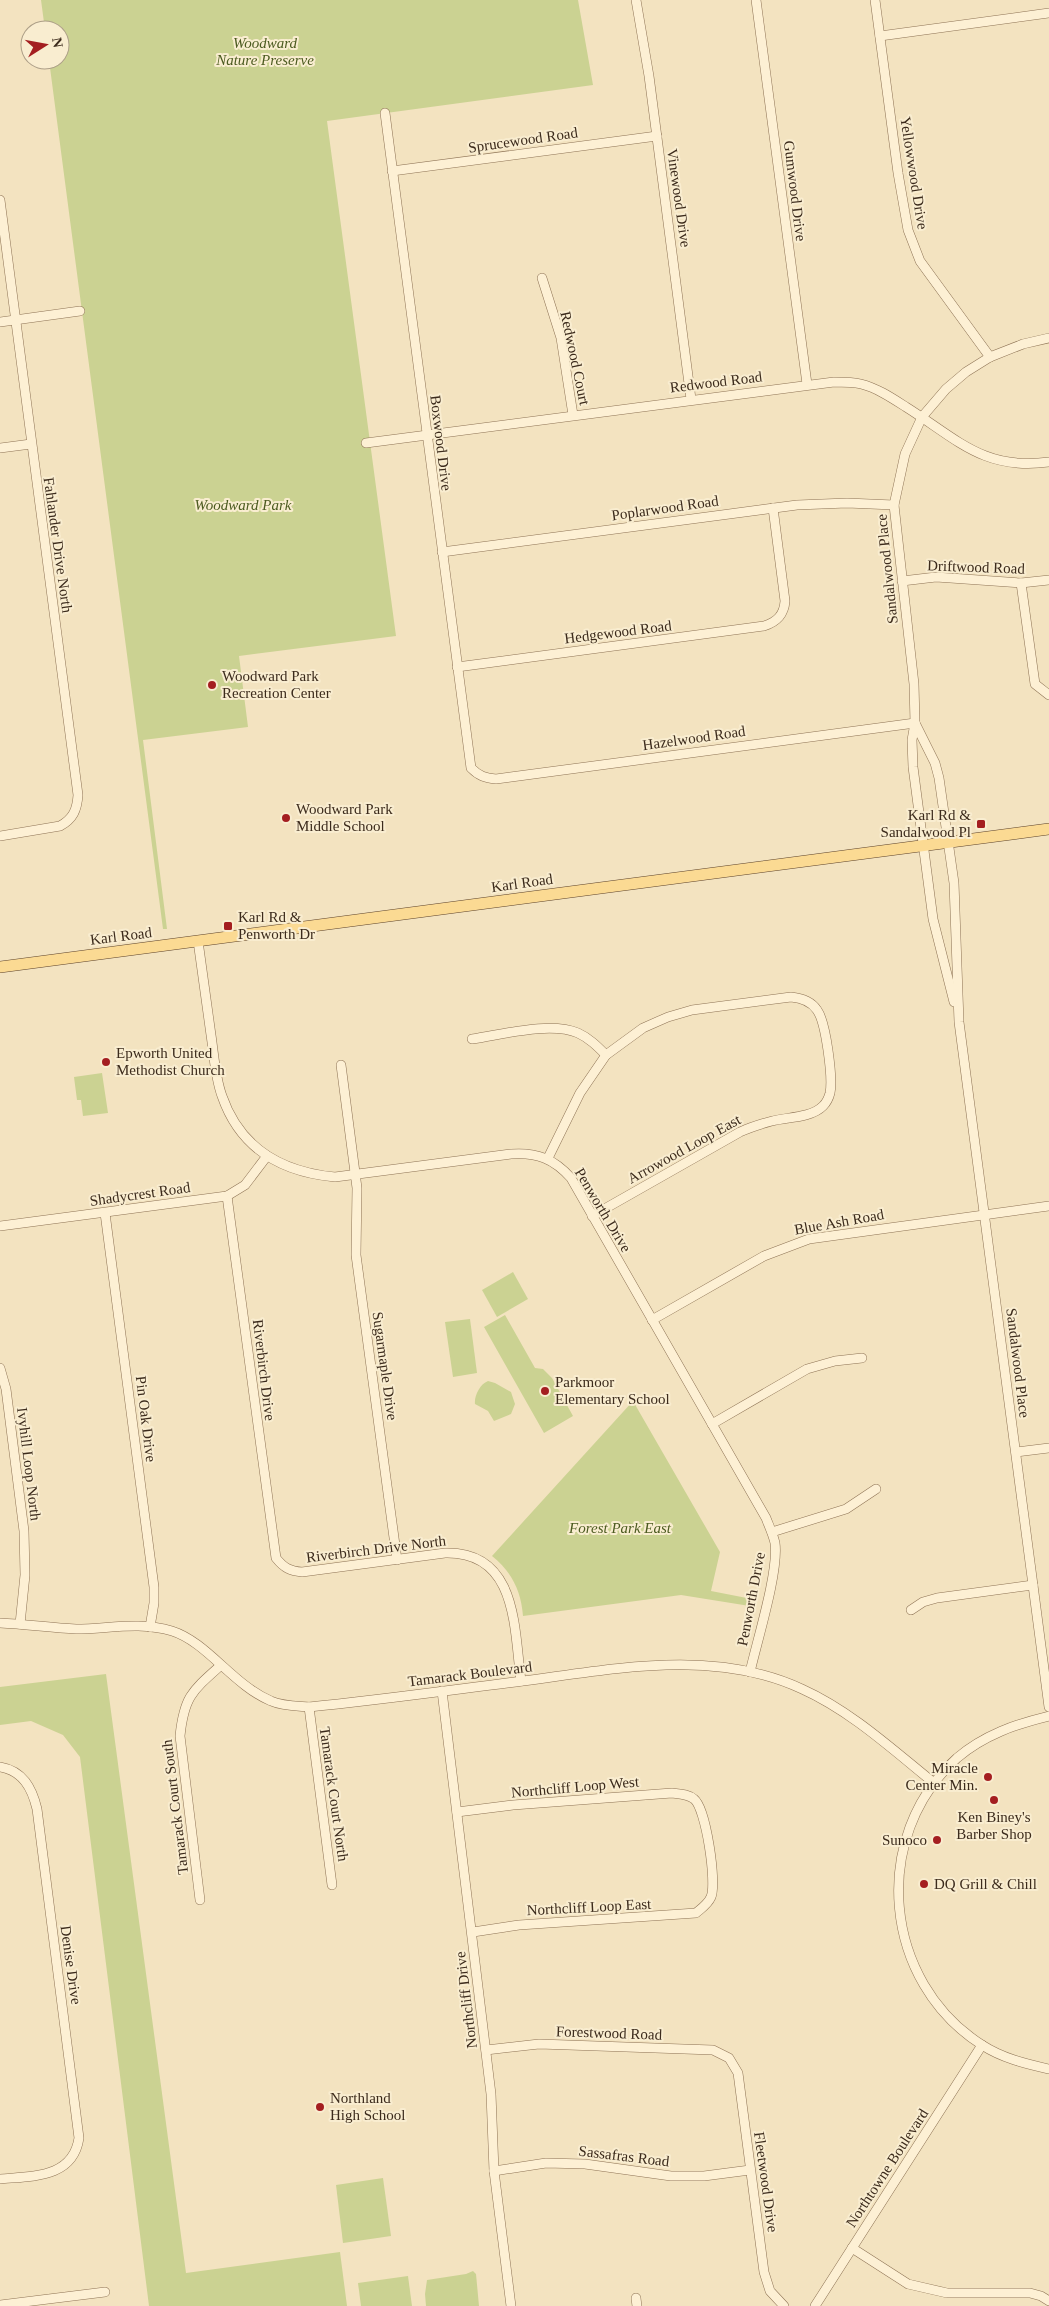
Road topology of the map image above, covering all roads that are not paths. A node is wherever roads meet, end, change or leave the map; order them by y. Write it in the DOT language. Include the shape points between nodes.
graph roads {
  1 [pos="636,0"];
  2 [pos="756,0"];
  3 [pos="875,0"];
  4 [pos="1049,13"];
  5 [pos="880,36"];
  6 [pos="384,113"];
  7 [pos="657,136"];
  8 [pos="392,171"];
  9 [pos="0,200"];
  10 [pos="542,278"];
  11 [pos="80,311"];
  12 [pos="16,320"];
  13 [pos="0,322"];
  14 [pos="1049,338"];
  15 [pos="990,357"];
  16 [pos="807,384"];
  17 [pos="691,399"];
  18 [pos="573,415"];
  19 [pos="922,417"];
  20 [pos="426,435"];
  21 [pos="366,443"];
  22 [pos="31,444"];
  23 [pos="0,448"];
  24 [pos="1049,462"];
  25 [pos="894,505"];
  26 [pos="773,508"];
  27 [pos="442,552"];
  28 [pos="1049,580"];
  29 [pos="902,581"];
  30 [pos="1021,583"];
  31 [pos="457,667"];
  32 [pos="1046,694"];
  33 [pos="915,723"];
  34 [pos="478,774"];
  35 [pos="1049,829"];
  36 [pos="0,836"];
  37 [pos="948,843"];
  38 [pos="925,846"];
  39 [pos="198,941"];
  40 [pos="0,967"];
  41 [pos="959,1022"];
  42 [pos="472,1039"];
  43 [pos="606,1054"];
  44 [pos="340,1065"];
  45 [pos="266,1156"];
  46 [pos="548,1158"];
  47 [pos="355,1175"];
  48 [pos="227,1196"];
  49 [pos="1049,1206"];
  50 [pos="106,1213"];
  51 [pos="984,1215"];
  52 [pos="592,1216"];
  53 [pos="0,1226"];
  54 [pos="652,1320"];
  55 [pos="862,1358"];
  56 [pos="0,1368"];
  57 [pos="712,1424"];
  58 [pos="1049,1448"];
  59 [pos="1016,1452"];
  60 [pos="876,1489"];
  61 [pos="772,1532"];
  62 [pos="274,1548"];
  63 [pos="397,1560"];
  64 [pos="1033,1585"];
  65 [pos="911,1610"];
  66 [pos="0,1623"];
  67 [pos="20,1624"];
  68 [pos="150,1627"];
  69 [pos="220,1666"];
  70 [pos="750,1672"];
  71 [pos="521,1681"];
  72 [pos="442,1691"];
  73 [pos="309,1707"];
  74 [pos="1049,1707"];
  75 [pos="1049,1716"];
  76 [pos="0,1767"];
  77 [pos="934,1783"];
  78 [pos="457,1812"];
  79 [pos="332,1885"];
  80 [pos="200,1900"];
  81 [pos="706,1906"];
  82 [pos="473,1932"];
  83 [pos="982,2045"];
  84 [pos="486,2050"];
  85 [pos="730,2058"];
  86 [pos="1049,2069"];
  87 [pos="750,2170"];
  88 [pos="494,2171"];
  89 [pos="0,2180"];
  90 [pos="852,2248"];
  91 [pos="105,2292"];
  92 [pos="1049,2301"];
  93 [pos="0,2305"];
  94 [pos="511,2306"];
  95 [pos="784,2306"];
  96 [pos="815,2306"];
  1 -- 7 [label="street, Vinewood Drive"];
  2 -- 16 [label="street, Gumwood Drive"];
  3 -- 5 [label="street, Yellowwood Drive"];
  4 -- 5 [label="street"];
  5 -- 15 [label="street, Yellowwood Drive" via="908,230 926,269"];
  6 -- 8 [label="street, Boxwood Drive"];
  7 -- 8 [label="street, Sprucewood Road"];
  7 -- 17 [label="street, Vinewood Drive"];
  8 -- 20 [label="street, Boxwood Drive"];
  9 -- 12 [label="street, Fahlander Drive North"];
  10 -- 18 [label="street, Redwood Court" via="560,338"];
  11 -- 12 [label="street"];
  12 -- 13 [label="street"];
  12 -- 22 [label="street, Fahlander Drive North"];
  14 -- 15 [label="street, Sandalwood Place"];
  15 -- 19 [label="street, Sandalwood Place" via="946,389"];
  16 -- 17 [label="street, Redwood Road"];
  16 -- 19 [label="street, Redwood Road" via="860,384 885,394"];
  17 -- 18 [label="street, Redwood Road"];
  18 -- 20 [label="street, Redwood Road"];
  19 -- 24 [label="street, Redwood Road" via="990,459 1022,465"];
  19 -- 25 [label="street, Sandalwood Place" via="905,454"];
  20 -- 21 [label="street, Redwood Road"];
  20 -- 27 [label="street, Boxwood Drive"];
  22 -- 23 [label="street"];
  22 -- 36 [label="street, Fahlander Drive North" via="77,803 71,817 60,826"];
  25 -- 26 [label="street, Poplarwood Road" via="848,503"];
  25 -- 29 [label="street, Sandalwood Place"];
  26 -- 27 [label="street, Poplarwood Road"];
  26 -- 31 [label="street, Hedgewood Road" via="785,601 784,610 773,623"];
  27 -- 31 [label="street, Boxwood Drive"];
  28 -- 30 [label="street, Driftwood Road"];
  29 -- 30 [label="street, Driftwood Road" via="936,577"];
  29 -- 33 [label="street, Sandalwood Place" via="914,684"];
  30 -- 32 [label="street" via="1035,684"];
  31 -- 34 [label="street, Boxwood Drive" via="468,759"];
  33 -- 34 [label="street, Hazelwood Road" via="496,779"];
  33 -- 37 [label="street, Sandalwood Place" via="935,763"];
  33 -- 38 [label="street, Sandalwood Place" via="912,753"];
  35 -- 37 [label="main road, Karl Road"];
  37 -- 38 [label="main road, Karl Road"];
  37 -- 41 [label="street, Sandalwood Place" via="956,905"];
  38 -- 39 [label="main road, Karl Road"];
  38 -- 41 [label="street, Sandalwood Place" via="933,919"];
  39 -- 40 [label="main road, Karl Road"];
  39 -- 45 [label="street" via="221,1094 236,1125"];
  41 -- 51 [label="street, Sandalwood Place"];
  42 -- 43 [label="street" via="556,1028 588,1038"];
  43 -- 46 [label="street" via="580,1093"];
  43 -- 52 [label="street, Arrowood Loop East" via="643,1028 668,1017 692,1010 801,997 818,1011 822,1022 830,1093 822,1107 740,1132"];
  44 -- 47 [label="street, Sugarmaple Drive"];
  45 -- 47 [label="street" via="312,1175"];
  45 -- 48 [label="street, Shadycrest Road" via="245,1185"];
  46 -- 47 [label="street" via="511,1154"];
  46 -- 52 [label="street, Penworth Drive" via="571,1178"];
  47 -- 63 [label="street, Sugarmaple Drive" via="358,1214 356,1255"];
  48 -- 50 [label="street, Shadycrest Road"];
  48 -- 62 [label="street, Riverbirch Drive"];
  49 -- 51 [label="street, Blue Ash Road"];
  50 -- 53 [label="street, Shadycrest Road"];
  50 -- 68 [label="street, Pin Oak Drive" via="154,1587"];
  51 -- 54 [label="street, Blue Ash Road" via="830,1235 789,1245"];
  51 -- 59 [label="street, Sandalwood Place"];
  52 -- 54 [label="street, Penworth Drive"];
  54 -- 57 [label="street, Penworth Drive"];
  55 -- 57 [label="street" via="808,1369"];
  56 -- 67 [label="street, Ivyhill Loop North" via="6,1389 24,1531 25,1575"];
  57 -- 61 [label="street, Penworth Drive"];
  58 -- 59 [label="street"];
  59 -- 64 [label="street, Sandalwood Place"];
  60 -- 61 [label="street" via="846,1509"];
  61 -- 70 [label="street, Penworth Drive" via="775,1544 773,1571"];
  62 -- 63 [label="street, Riverbirch Drive North" via="276,1558 292,1572"];
  63 -- 71 [label="street, Riverbirch Drive North" via="459,1553 472,1556 490,1568 503,1583 510,1602"];
  64 -- 65 [label="street" via="937,1598"];
  64 -- 74 [label="street, Sandalwood Place"];
  66 -- 67 [label="street, Tamarack Boulevard"];
  67 -- 68 [label="street, Tamarack Boulevard" via="78,1629 124,1625"];
  68 -- 69 [label="street, Tamarack Boulevard" via="172,1631 189,1639"];
  69 -- 73 [label="street, Tamarack Boulevard" via="243,1686 273,1702"];
  69 -- 80 [label="street, Tamarack Court South" via="196,1687 182,1710 180,1736"];
  70 -- 71 [label="street, Tamarack Boulevard" via="727,1667 657,1664"];
  70 -- 77 [label="street, Tamarack Boulevard" via="802,1689 826,1702 865,1728"];
  71 -- 72 [label="street, Tamarack Boulevard"];
  72 -- 73 [label="street, Tamarack Boulevard"];
  72 -- 78 [label="street, Northcliff Drive"];
  73 -- 79 [label="street, Tamarack Court North"];
  75 -- 77 [label="street" via="1017,1724 989,1737 958,1758"];
  76 -- 89 [label="street, Denise Drive" via="23,1778 33,1792 37,1809 79,2138 73,2157 54,2172"];
  77 -- 83 [label="street" via="905,1839 898,1870 899,1918 908,1955 932,1998 954,2024"];
  78 -- 81 [label="street, Northcliff Loop West" via="513,1805 684,1794 695,1800 704,1815 713,1883 712,1896"];
  78 -- 82 [label="street, Northcliff Drive"];
  81 -- 82 [label="street, Northcliff Loop East" via="696,1913 684,1915 518,1925"];
  82 -- 84 [label="street, Northcliff Drive"];
  83 -- 86 [label="street" via="1004,2056"];
  83 -- 90 [label="street, Northtowne Boulevard"];
  84 -- 85 [label="street, Forestwood Road" via="549,2044 713,2050"];
  84 -- 88 [label="street, Northcliff Drive"];
  85 -- 87 [label="street, Fleetwood Drive" via="738,2073"];
  87 -- 88 [label="street, Sassafras Road" via="671,2176 585,2164 546,2163"];
  87 -- 95 [label="street, Fleetwood Drive" via="767,2282"];
  88 -- 94 [label="street, Northcliff Drive"];
  90 -- 92 [label="street" via="908,2284 947,2293 1030,2293"];
  90 -- 96 [label="street, Northtowne Boulevard"];
  91 -- 93 [label="street"];
}
